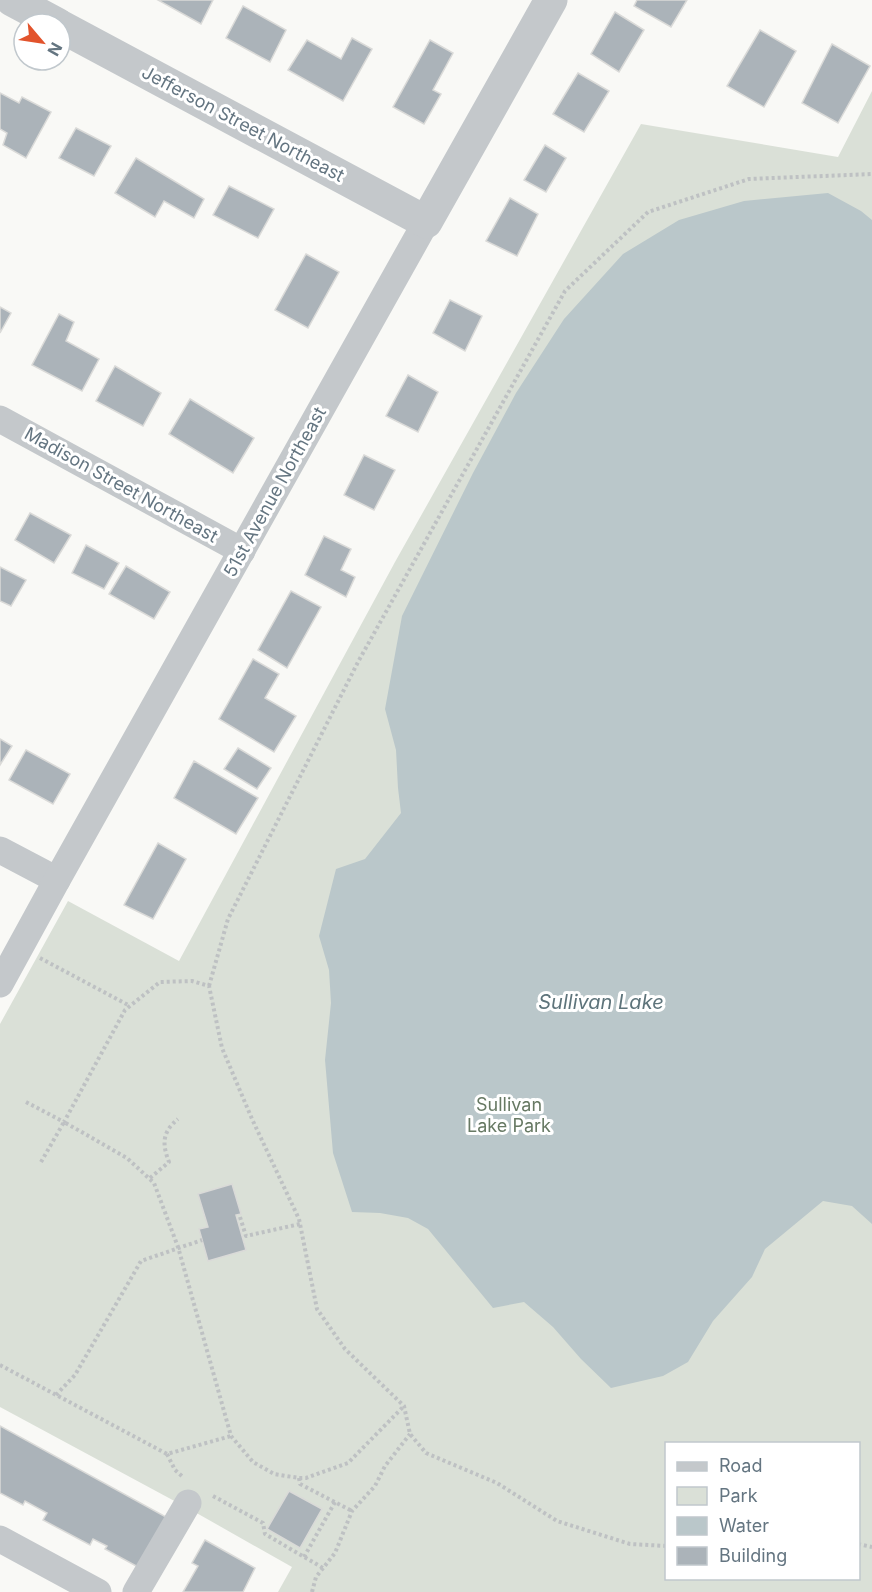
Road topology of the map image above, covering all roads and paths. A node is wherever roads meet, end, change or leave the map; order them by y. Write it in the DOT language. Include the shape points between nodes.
graph roads {
  1 [pos="12,0"];
  2 [pos="551,0"];
  3 [pos="34,12"];
  4 [pos="72,32"];
  5 [pos="872,174"];
  6 [pos="426,222"];
  7 [pos="0,419"];
  8 [pos="242,551"];
  9 [pos="0,850"];
  10 [pos="57,880"];
  11 [pos="20,948"];
  12 [pos="0,984"];
  13 [pos="209,986"];
  14 [pos="130,1006"];
  15 [pos="26,1102"];
  16 [pos="178,1119"];
  17 [pos="64,1122"];
  18 [pos="41,1162"];
  19 [pos="150,1178"];
  20 [pos="240,1217"];
  21 [pos="300,1224"];
  22 [pos="202,1240"];
  23 [pos="178,1247"];
  24 [pos="0,1365"];
  25 [pos="56,1395"];
  26 [pos="404,1407"];
  27 [pos="410,1434"];
  28 [pos="231,1436"];
  29 [pos="167,1454"];
  30 [pos="299,1478"];
  31 [pos="193,1492"];
  32 [pos="335,1502"];
  33 [pos="352,1511"];
  34 [pos="0,1539"];
  35 [pos="665,1546"];
  36 [pos="304,1557"];
  37 [pos="323,1568"];
  38 [pos="98,1592"];
  39 [pos="136,1592"];
  40 [pos="312,1592"];
  1 -- 3 [label="street, Jefferson Street Northeast"];
  2 -- 6 [label="street, 51st Avenue Northeast"];
  4 -- 6 [label="street, Jefferson Street Northeast"];
  5 -- 13 [label="path" via="749,178 648,212 565,291 358,662 228,920"];
  6 -- 8 [label="street, 51st Avenue Northeast"];
  7 -- 8 [label="street, Madison Street Northeast"];
  8 -- 10 [label="street, 51st Avenue Northeast"];
  9 -- 10 [label="street"];
  10 -- 11 [label="street, 51st Avenue Northeast"];
  11 -- 12 [label="street, 51st Avenue Northeast"];
  11 -- 14 [label="path"];
  13 -- 14 [label="path" via="192,981 160,982"];
  13 -- 21 [label="path" via="222,1048"];
  14 -- 17 [label="path"];
  15 -- 17 [label="path"];
  16 -- 19 [label="path" via="165,1138 169,1162"];
  17 -- 18 [label="path"];
  17 -- 19 [label="path" via="127,1158"];
  19 -- 23 [label="path"];
  20 -- 21 [label="path" via="246,1236"];
  21 -- 26 [label="path" via="317,1309 345,1349"];
  22 -- 23 [label="path"];
  23 -- 25 [label="path" via="141,1261 75,1375"];
  23 -- 28 [label="path"];
  24 -- 25 [label="path"];
  25 -- 29 [label="path"];
  26 -- 27 [label="path"];
  26 -- 30 [label="path" via="348,1464"];
  27 -- 33 [label="path" via="375,1486"];
  27 -- 35 [label="path" via="426,1453 497,1483 557,1521 630,1544"];
  28 -- 29 [label="path"];
  28 -- 30 [label="path" via="253,1462 274,1474"];
  29 -- 31 [label="path"];
  30 -- 32 [label="path" via="300,1484"];
  31 -- 36 [label="path" via="263,1523 265,1534"];
  31 -- 39 [label="street"];
  32 -- 33 [label="path"];
  32 -- 36 [label="path"];
  33 -- 37 [label="path" via="335,1553"];
  34 -- 38 [label="street"];
  36 -- 37 [label="path"];
  37 -- 40 [label="path"];
}
